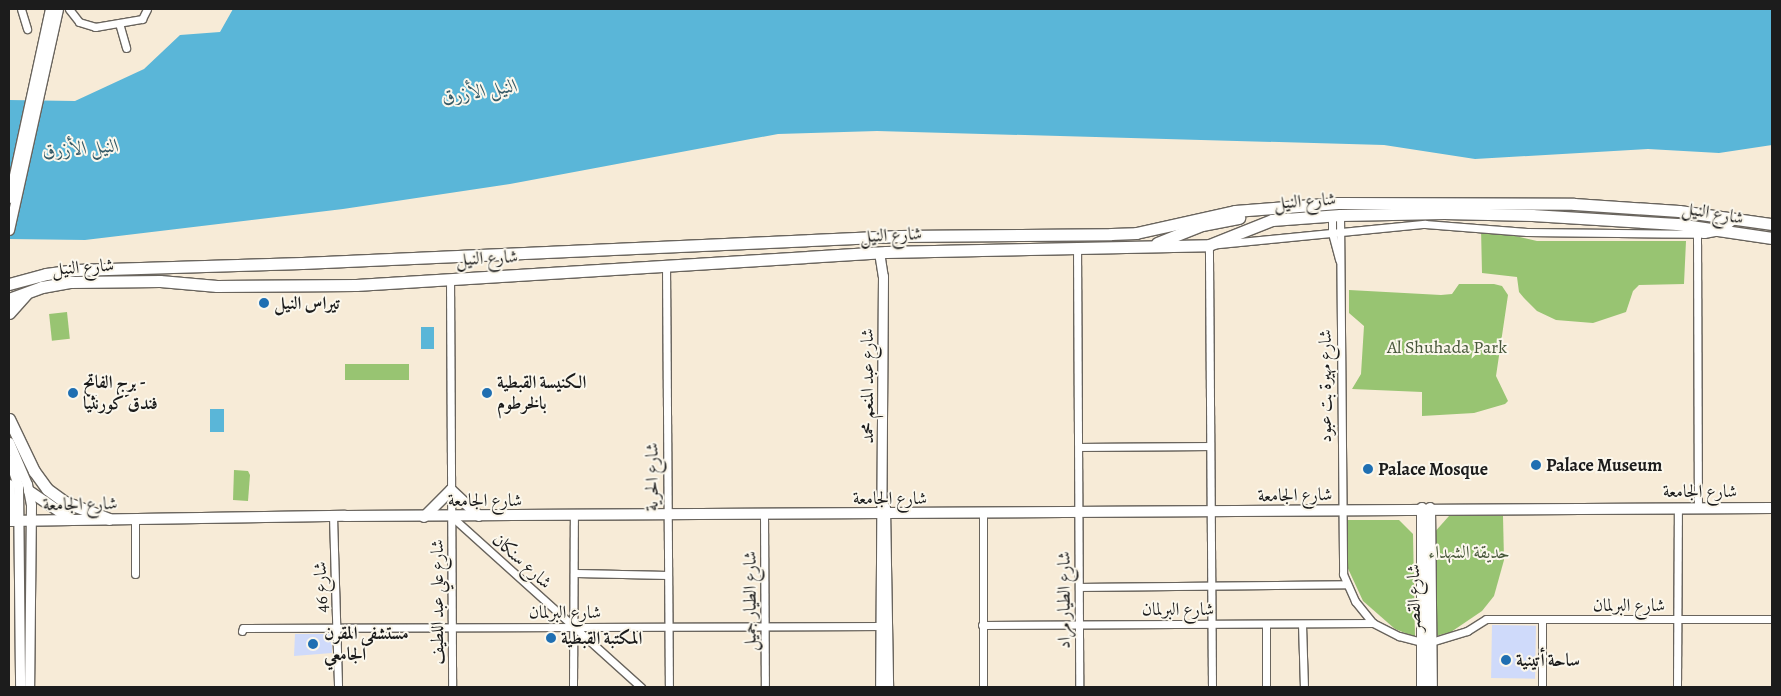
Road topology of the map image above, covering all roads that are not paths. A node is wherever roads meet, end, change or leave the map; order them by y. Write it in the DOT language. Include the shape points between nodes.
graph roads {
  1 [pos="22,9"];
  2 [pos="50,9"];
  3 [pos="58,9"];
  4 [pos="69,9"];
  5 [pos="147,9"];
  6 [pos="119,23"];
  7 [pos="27,29"];
  8 [pos="126,48"];
  9 [pos="9,198"];
  10 [pos="1335,203"];
  11 [pos="1273,207"];
  12 [pos="1704,214"];
  13 [pos="1336,215"];
  14 [pos="1735,219"];
  15 [pos="1754,222"];
  16 [pos="1772,224"];
  17 [pos="9,230"];
  18 [pos="1697,230"];
  19 [pos="1720,231"];
  20 [pos="1341,232"];
  21 [pos="1332,233"];
  22 [pos="971,234"];
  23 [pos="1746,236"];
  24 [pos="1772,238"];
  25 [pos="1148,246"];
  26 [pos="1209,246"];
  27 [pos="1077,247"];
  28 [pos="967,249"];
  29 [pos="882,252"];
  30 [pos="1339,260"];
  31 [pos="666,266"];
  32 [pos="450,277"];
  33 [pos="9,284"];
  34 [pos="29,291"];
  35 [pos="9,299"];
  36 [pos="9,313"];
  37 [pos="9,419"];
  38 [pos="9,442"];
  39 [pos="1209,446"];
  40 [pos="1080,447"];
  41 [pos="9,459"];
  42 [pos="38,476"];
  43 [pos="20,477"];
  44 [pos="9,484"];
  45 [pos="28,488"];
  46 [pos="451,490"];
  47 [pos="1698,506"];
  48 [pos="1678,507"];
  49 [pos="1426,508"];
  50 [pos="1772,508"];
  51 [pos="1340,511"];
  52 [pos="1210,513"];
  53 [pos="884,514"];
  54 [pos="983,514"];
  55 [pos="1080,514"];
  56 [pos="668,515"];
  57 [pos="764,515"];
  58 [pos="334,516"];
  59 [pos="424,516"];
  60 [pos="452,516"];
  61 [pos="479,516"];
  62 [pos="574,516"];
  63 [pos="108,519"];
  64 [pos="135,519"];
  65 [pos="73,520"];
  66 [pos="13,521"];
  67 [pos="29,521"];
  68 [pos="576,573"];
  69 [pos="134,574"];
  70 [pos="668,575"];
  71 [pos="1346,584"];
  72 [pos="1210,586"];
  73 [pos="1080,587"];
  74 [pos="1772,619"];
  75 [pos="1542,620"];
  76 [pos="1677,620"];
  77 [pos="1373,623"];
  78 [pos="1079,624"];
  79 [pos="1212,624"];
  80 [pos="1266,624"];
  81 [pos="1302,624"];
  82 [pos="765,625"];
  83 [pos="982,625"];
  84 [pos="669,626"];
  85 [pos="884,626"];
  86 [pos="573,627"];
  87 [pos="337,628"];
  88 [pos="452,628"];
  89 [pos="242,630"];
  90 [pos="1426,642"];
  91 [pos="20,687"];
  92 [pos="29,687"];
  93 [pos="338,687"];
  94 [pos="452,687"];
  95 [pos="573,687"];
  96 [pos="641,687"];
  97 [pos="669,687"];
  98 [pos="765,687"];
  99 [pos="880,687"];
  100 [pos="888,687"];
  101 [pos="983,687"];
  102 [pos="1079,687"];
  103 [pos="1212,687"];
  104 [pos="1266,687"];
  105 [pos="1304,687"];
  106 [pos="1422,687"];
  107 [pos="1432,687"];
  108 [pos="1542,687"];
  109 [pos="1677,687"];
  1 -- 7 [label="street"];
  2 -- 9 [label="street"];
  3 -- 17 [label="street"];
  4 -- 6 [label="street" via="78,22 95,27"];
  5 -- 6 [label="street" via="142,20"];
  6 -- 8 [label="street"];
  10 -- 11 [label="main road, شارع النيل"];
  10 -- 12 [label="main road, شارع النيل" via="1532,203"];
  10 -- 13 [label="main road"];
  11 -- 22 [label="main road, شارع النيل" via="1214,214 1136,233"];
  11 -- 25 [label="main road" via="1268,214 1202,225"];
  12 -- 14 [label="main road, شارع النيل"];
  12 -- 18 [label="main road"];
  13 -- 18 [label="main road, شارع النيل" via="1484,213"];
  13 -- 20 [label="street"];
  13 -- 21 [label="street"];
  13 -- 26 [label="main road, شارع النيل" via="1272,220"];
  14 -- 15 [label="main road, شارع النيل"];
  14 -- 19 [label="street"];
  15 -- 16 [label="main road, شارع النيل"];
  15 -- 23 [label="main road"];
  18 -- 19 [label="main road, شارع النيل"];
  18 -- 20 [label="street" via="1527,232 1452,224"];
  18 -- 47 [label="street"];
  19 -- 23 [label="main road, شارع النيل"];
  20 -- 21 [label="street"];
  20 -- 30 [label="street"];
  21 -- 26 [label="street"];
  21 -- 30 [label="street"];
  22 -- 28 [label="main road" via="975,243"];
  22 -- 33 [label="main road, شارع النيل" via="76,270"];
  23 -- 24 [label="main road, شارع النيل"];
  25 -- 26 [label="main road, شارع النيل"];
  25 -- 27 [label="main road, شارع النيل"];
  26 -- 39 [label="street"];
  27 -- 28 [label="main road, شارع النيل"];
  27 -- 40 [label="street, شارع الطيار مراد"];
  28 -- 29 [label="main road, شارع النيل"];
  29 -- 31 [label="main road, شارع النيل"];
  29 -- 53 [label="street, شارع عبد المنعم محمد"];
  30 -- 51 [label="street, شارع مهيرة بت عبود"];
  31 -- 32 [label="main road, شارع النيل"];
  31 -- 56 [label="street, شارع الحرية"];
  32 -- 34 [label="main road, شارع النيل" via="307,286 70,282"];
  32 -- 46 [label="street, شارع علي عبد اللطيف"];
  34 -- 35 [label="main road, شارع النيل"];
  34 -- 36 [label="main road"];
  37 -- 42 [label="main road"];
  38 -- 43 [label="street"];
  39 -- 40 [label="street"];
  39 -- 52 [label="street"];
  40 -- 55 [label="street, شارع الطيار مراد"];
  41 -- 43 [label="street"];
  42 -- 45 [label="street"];
  42 -- 63 [label="main road" via="48,489 66,502"];
  43 -- 45 [label="street"];
  43 -- 66 [label="street"];
  44 -- 66 [label="street"];
  45 -- 65 [label="main road"];
  45 -- 67 [label="street"];
  46 -- 59 [label="main road"];
  46 -- 60 [label="street, شارع علي عبد اللطيف"];
  46 -- 61 [label="main road"];
  47 -- 48 [label="main road, شارع الجامعة"];
  47 -- 50 [label="main road, شارع الجامعة"];
  48 -- 49 [label="main road, شارع الجامعة"];
  48 -- 76 [label="street"];
  49 -- 51 [label="main road, شارع الجامعة"];
  49 -- 90 [label="main road, شارع القصر"];
  51 -- 52 [label="main road, شارع الجامعة"];
  51 -- 71 [label="street, شارع مهيرة بت عبود" via="1341,561"];
  52 -- 55 [label="main road, شارع الجامعة"];
  52 -- 72 [label="street"];
  53 -- 54 [label="main road, شارع الجامعة"];
  53 -- 57 [label="main road, شارع الجامعة"];
  53 -- 85 [label="street, شارع عبد المنعم محمد"];
  54 -- 55 [label="main road, شارع الجامعة"];
  54 -- 83 [label="street"];
  55 -- 73 [label="street, شارع الطيار مراد"];
  56 -- 57 [label="main road, شارع الجامعة"];
  56 -- 62 [label="main road, شارع الجامعة"];
  56 -- 70 [label="street, شارع الحرية"];
  57 -- 82 [label="street, شارع الطيار جميل"];
  58 -- 59 [label="main road, شارع الجامعة"];
  58 -- 64 [label="main road, شارع الجامعة"];
  58 -- 87 [label="street, شارع 46"];
  59 -- 60 [label="main road, شارع الجامعة"];
  60 -- 61 [label="main road, شارع الجامعة"];
  60 -- 86 [label="street, شارع سنكان"];
  60 -- 88 [label="street, شارع علي عبد اللطيف"];
  61 -- 62 [label="main road, شارع الجامعة"];
  62 -- 68 [label="street"];
  63 -- 64 [label="main road, شارع الجامعة"];
  63 -- 65 [label="main road, شارع الجامعة"];
  64 -- 69 [label="street"];
  65 -- 67 [label="main road, شارع الجامعة"];
  66 -- 67 [label="main road, شارع الجامعة"];
  66 -- 91 [label="street"];
  67 -- 92 [label="street"];
  68 -- 70 [label="street"];
  68 -- 86 [label="street"];
  70 -- 84 [label="street, شارع الحرية"];
  71 -- 72 [label="street"];
  71 -- 77 [label="street"];
  72 -- 73 [label="street"];
  72 -- 79 [label="street"];
  73 -- 78 [label="street, شارع الطيار مراد"];
  74 -- 76 [label="street, شارع البرلمان"];
  75 -- 76 [label="street, شارع البرلمان"];
  75 -- 90 [label="street, شارع البرلمان" via="1486,619 1467,631"];
  75 -- 108 [label="street"];
  76 -- 109 [label="street"];
  77 -- 81 [label="street, شارع البرلمان"];
  77 -- 90 [label="street" via="1399,636"];
  78 -- 79 [label="street, شارع البرلمان"];
  78 -- 83 [label="street, شارع البرلمان"];
  78 -- 102 [label="street, شارع الطيار مراد"];
  79 -- 80 [label="street, شارع البرلمان"];
  79 -- 103 [label="street"];
  80 -- 81 [label="street, شارع البرلمان"];
  80 -- 104 [label="street"];
  81 -- 105 [label="street"];
  82 -- 84 [label="street, شارع البرلمان"];
  82 -- 85 [label="street, شارع البرلمان"];
  82 -- 98 [label="street, شارع الطيار جميل"];
  83 -- 101 [label="street"];
  84 -- 86 [label="street, شارع البرلمان"];
  84 -- 97 [label="street, شارع الحرية"];
  85 -- 99 [label="street, شارع عبد المنعم محمد"];
  85 -- 100 [label="street, شارع عبد المنعم محمد"];
  86 -- 88 [label="street, شارع البرلمان"];
  86 -- 95 [label="street"];
  86 -- 96 [label="street, شارع سنكان"];
  87 -- 88 [label="street, شارع البرلمان"];
  87 -- 89 [label="street, شارع البرلمان"];
  87 -- 93 [label="street, شارع 46"];
  88 -- 94 [label="street, شارع علي عبد اللطيف"];
  90 -- 106 [label="main road, شارع القصر"];
  90 -- 107 [label="main road, شارع القصر"];
}
